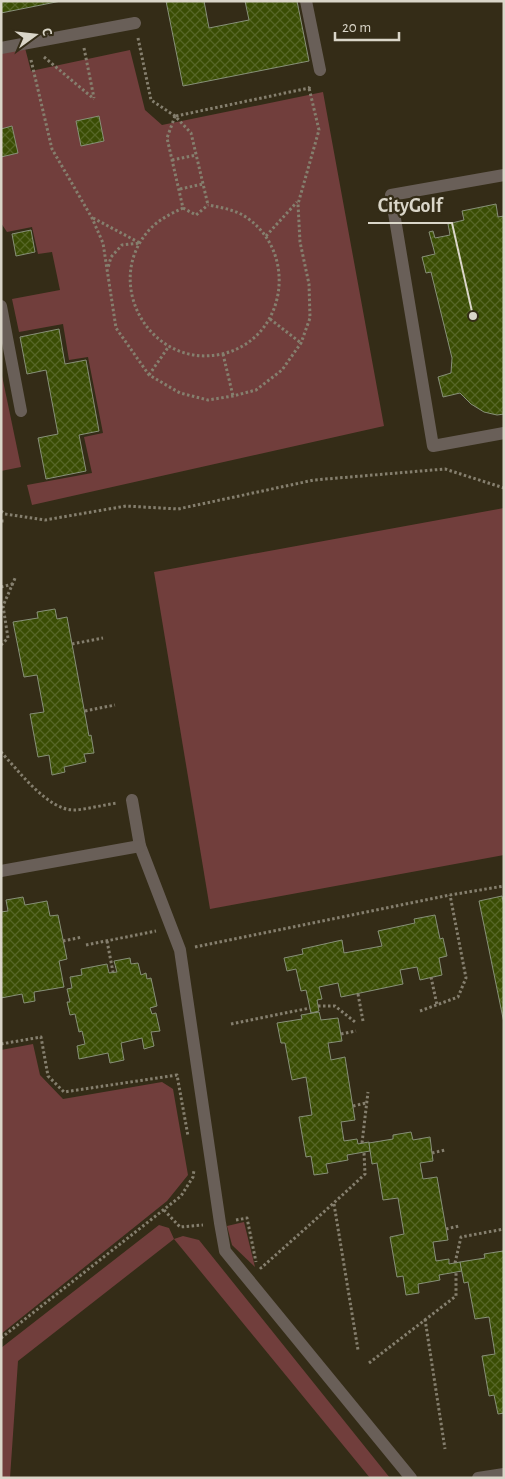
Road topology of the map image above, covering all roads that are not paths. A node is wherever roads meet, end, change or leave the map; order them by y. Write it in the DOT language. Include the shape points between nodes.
graph roads {
  1 [pos="306,1"];
  2 [pos="136,23"];
  3 [pos="1,48"];
  4 [pos="320,70"];
  5 [pos="504,175"];
  6 [pos="1,306"];
  7 [pos="21,411"];
  8 [pos="504,433"];
  9 [pos="132,800"];
  10 [pos="140,846"];
  11 [pos="1,871"];
  12 [pos="504,1474"];
  13 [pos="411,1478"];
  14 [pos="478,1478"];
  1 -- 4 [label="lane"];
  2 -- 3 [label="lane"];
  5 -- 8 [label="lane" via="391,195 433,446"];
  6 -- 7 [label="lane"];
  9 -- 10 [label="lane"];
  10 -- 11 [label="lane"];
  10 -- 13 [label="lane" via="180,950 225,1251"];
  12 -- 14 [label="lane"];
}
